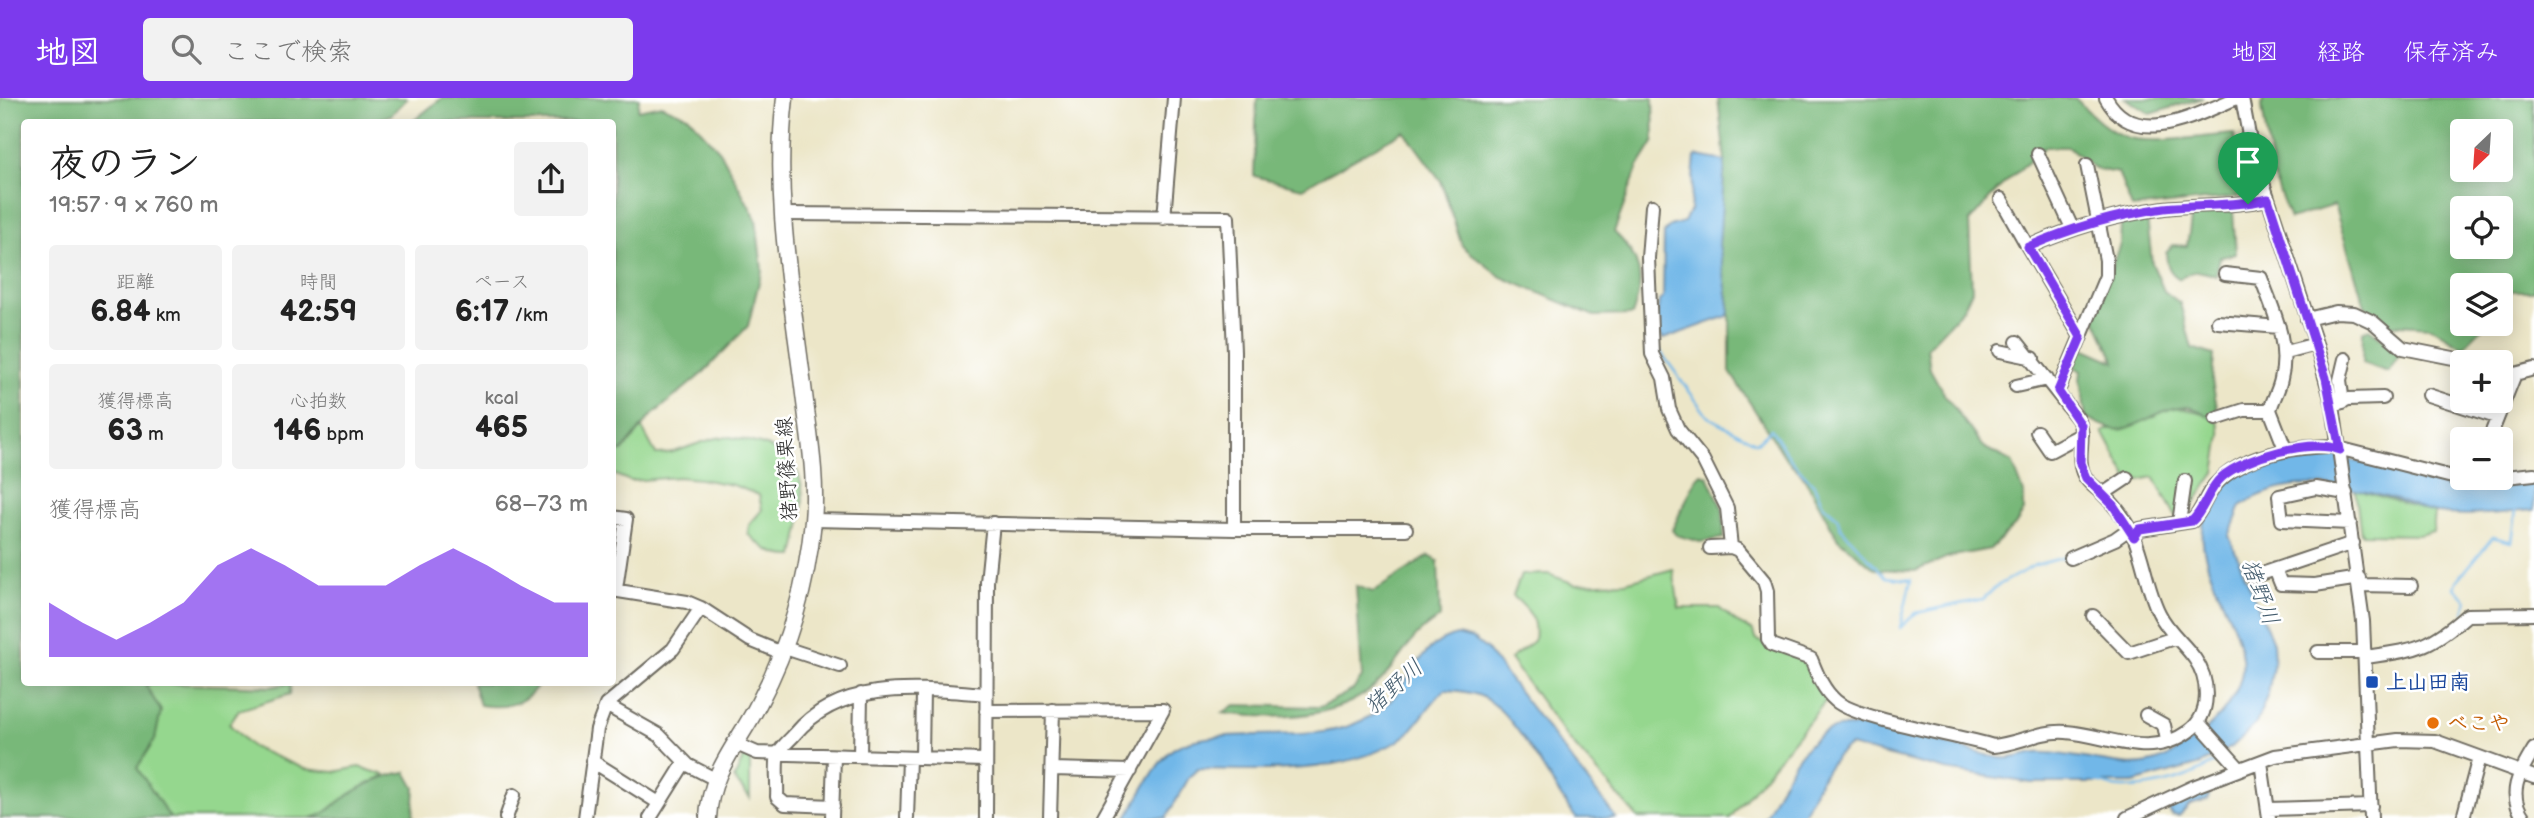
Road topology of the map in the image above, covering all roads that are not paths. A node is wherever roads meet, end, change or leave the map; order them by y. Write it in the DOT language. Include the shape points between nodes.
graph roads {
  1 [pos="785,98"];
  2 [pos="1174,98"];
  3 [pos="2106,98"];
  4 [pos="2240,98"];
  5 [pos="2038,154"];
  6 [pos="2087,165"];
  7 [pos="2001,199"];
  8 [pos="2268,199"];
  9 [pos="1652,206"];
  10 [pos="783,214"];
  11 [pos="1164,218"];
  12 [pos="2097,219"];
  13 [pos="2072,228"];
  14 [pos="2028,247"];
  15 [pos="2225,274"];
  16 [pos="2307,319"];
  17 [pos="2218,322"];
  18 [pos="2278,327"];
  19 [pos="2081,337"];
  20 [pos="2017,342"];
  21 [pos="2316,344"];
  22 [pos="2000,351"];
  23 [pos="2285,352"];
  24 [pos="2450,357"];
  25 [pos="2033,358"];
  26 [pos="2345,359"];
  27 [pos="2534,369"];
  28 [pos="2515,374"];
  29 [pos="2047,379"];
  30 [pos="2016,386"];
  31 [pos="2058,391"];
  32 [pos="2428,396"];
  33 [pos="2383,398"];
  34 [pos="2338,404"];
  35 [pos="2270,410"];
  36 [pos="2496,417"];
  37 [pos="2216,419"];
  38 [pos="2493,427"];
  39 [pos="2037,432"];
  40 [pos="2082,434"];
  41 [pos="2340,450"];
  42 [pos="2286,451"];
  43 [pos="2534,474"];
  44 [pos="2450,475"];
  45 [pos="2513,476"];
  46 [pos="2127,478"];
  47 [pos="2185,481"];
  48 [pos="2346,491"];
  49 [pos="2103,494"];
  50 [pos="616,518"];
  51 [pos="813,520"];
  52 [pos="993,523"];
  53 [pos="2179,523"];
  54 [pos="2350,523"];
  55 [pos="1234,529"];
  56 [pos="1406,529"];
  57 [pos="2132,533"];
  58 [pos="2353,543"];
  59 [pos="1731,547"];
  60 [pos="1710,548"];
  61 [pos="2070,558"];
  62 [pos="2275,569"];
  63 [pos="616,577"];
  64 [pos="2252,577"];
  65 [pos="2359,582"];
  66 [pos="2411,586"];
  67 [pos="616,589"];
  68 [pos="701,608"];
  69 [pos="2534,614"];
  70 [pos="2093,616"];
  71 [pos="2174,638"];
  72 [pos="783,650"];
  73 [pos="2318,652"];
  74 [pos="2366,654"];
  75 [pos="840,666"];
  76 [pos="923,690"];
  77 [pos="861,694"];
  78 [pos="986,694"];
  79 [pos="606,705"];
  80 [pos="986,710"];
  81 [pos="1053,710"];
  82 [pos="2146,715"];
  83 [pos="2201,724"];
  84 [pos="2167,740"];
  85 [pos="734,743"];
  86 [pos="2370,744"];
  87 [pos="2534,749"];
  88 [pos="779,754"];
  89 [pos="834,756"];
  90 [pos="860,756"];
  91 [pos="2479,757"];
  92 [pos="915,758"];
  93 [pos="985,760"];
  94 [pos="592,761"];
  95 [pos="685,762"];
  96 [pos="2261,762"];
  97 [pos="2239,768"];
  98 [pos="1052,769"];
  99 [pos="1130,771"];
  100 [pos="2520,772"];
  101 [pos="2534,778"];
  102 [pos="715,779"];
  103 [pos="514,795"];
  104 [pos="659,803"];
  105 [pos="833,812"];
  106 [pos="2371,812"];
  107 [pos="2268,813"];
  108 [pos="506,818"];
  109 [pos="585,818"];
  110 [pos="650,818"];
  111 [pos="708,818"];
  112 [pos="907,818"];
  113 [pos="986,818"];
  114 [pos="1050,818"];
  115 [pos="1103,818"];
  116 [pos="2127,818"];
  117 [pos="2463,818"];
  118 [pos="2524,818"];
  1 -- 10 [label="main road, 猪野篠栗線" via="780,157"];
  2 -- 11 [label="street"];
  3 -- 4 [label="street" via="2125,119 2163,127"];
  4 -- 8 [label="street"];
  5 -- 13 [label="street"];
  6 -- 12 [label="street"];
  7 -- 14 [label="street"];
  8 -- 12 [label="street"];
  8 -- 16 [label="street"];
  9 -- 59 [label="street" via="1648,258 1652,354 1664,377 1678,429 1703,460 1727,508"];
  10 -- 11 [label="street"];
  10 -- 51 [label="main road, 猪野篠栗線" via="812,456"];
  11 -- 55 [label="street" via="1228,217"];
  12 -- 13 [label="street"];
  12 -- 19 [label="street" via="2106,276"];
  13 -- 14 [label="street"];
  14 -- 19 [label="street"];
  15 -- 18 [label="street" via="2262,278"];
  16 -- 21 [label="street"];
  16 -- 24 [label="street" via="2354,313 2373,322 2403,348"];
  17 -- 18 [label="street"];
  18 -- 23 [label="street"];
  19 -- 31 [label="street"];
  20 -- 25 [label="street"];
  21 -- 23 [label="street"];
  21 -- 34 [label="street"];
  22 -- 25 [label="street"];
  23 -- 35 [label="street"];
  25 -- 29 [label="street"];
  26 -- 34 [label="street"];
  27 -- 28 [label="street"];
  28 -- 36 [label="street"];
  29 -- 30 [label="street"];
  29 -- 31 [label="street"];
  31 -- 40 [label="street" via="2078,419"];
  32 -- 36 [label="street"];
  33 -- 34 [label="street" via="2362,397"];
  34 -- 41 [label="street"];
  35 -- 37 [label="street" via="2244,410"];
  35 -- 42 [label="street"];
  36 -- 38 [label="street"];
  39 -- 40 [label="street" via="2050,451"];
  40 -- 49 [label="street" via="2080,463 2086,478"];
  41 -- 42 [label="street" via="2330,446"];
  41 -- 44 [label="street"];
  41 -- 48 [label="street"];
  42 -- 53 [label="street" via="2247,462 2222,477 2197,516"];
  43 -- 45 [label="street"];
  46 -- 49 [label="street"];
  47 -- 53 [label="street"];
  48 -- 54 [label="street"];
  48 -- 54 [label="street" via="2316,488 2279,496 2283,520"];
  49 -- 57 [label="street"];
  50 -- 63 [label="street" via="626,519"];
  51 -- 52 [label="street"];
  51 -- 72 [label="main road, 猪野篠栗線" via="802,590"];
  52 -- 55 [label="street"];
  52 -- 78 [label="street" via="987,582"];
  53 -- 57 [label="street"];
  54 -- 58 [label="street"];
  55 -- 56 [label="street"];
  57 -- 61 [label="street"];
  57 -- 71 [label="street" via="2158,611"];
  58 -- 62 [label="street"];
  58 -- 65 [label="street"];
  59 -- 60 [label="street"];
  59 -- 84 [label="street" via="1764,581 1772,645 1811,659 1821,682 1843,706 1993,746 2061,732 2136,747"];
  62 -- 64 [label="street"];
  62 -- 65 [label="street" via="2281,584"];
  65 -- 66 [label="street"];
  65 -- 74 [label="street"];
  67 -- 68 [label="street"];
  68 -- 72 [label="street" via="750,640"];
  68 -- 79 [label="street" via="673,649"];
  69 -- 74 [label="street" via="2468,615 2427,645"];
  70 -- 71 [label="street" via="2129,653"];
  71 -- 83 [label="street" via="2202,672 2206,697"];
  72 -- 75 [label="street"];
  72 -- 85 [label="main road, 猪野篠栗線" via="758,705"];
  73 -- 74 [label="street"];
  74 -- 86 [label="street"];
  76 -- 77 [label="street"];
  76 -- 78 [label="street"];
  76 -- 92 [label="street"];
  77 -- 88 [label="street" via="834,702 807,720"];
  77 -- 90 [label="street"];
  78 -- 80 [label="street"];
  79 -- 94 [label="street"];
  79 -- 95 [label="street" via="659,735"];
  80 -- 81 [label="street"];
  80 -- 93 [label="street"];
  81 -- 98 [label="street"];
  81 -- 99 [label="street" via="1163,710"];
  82 -- 84 [label="street" via="2164,725"];
  83 -- 84 [label="street"];
  83 -- 97 [label="street"];
  85 -- 88 [label="street" via="757,753"];
  85 -- 102 [label="main road, 猪野篠栗線"];
  86 -- 91 [label="street" via="2420,738"];
  86 -- 96 [label="street"];
  86 -- 106 [label="street"];
  87 -- 100 [label="street"];
  88 -- 89 [label="street"];
  88 -- 105 [label="street" via="777,797 785,804"];
  89 -- 90 [label="street"];
  89 -- 105 [label="street"];
  90 -- 92 [label="street"];
  91 -- 100 [label="street"];
  91 -- 117 [label="street"];
  92 -- 93 [label="street"];
  92 -- 112 [label="street"];
  93 -- 113 [label="street"];
  94 -- 104 [label="street"];
  94 -- 109 [label="street"];
  95 -- 102 [label="street"];
  95 -- 104 [label="street"];
  96 -- 97 [label="street"];
  96 -- 107 [label="street"];
  97 -- 116 [label="street"];
  98 -- 99 [label="street"];
  98 -- 114 [label="street"];
  99 -- 115 [label="street"];
  100 -- 101 [label="street"];
  100 -- 118 [label="street" via="2514,793"];
  102 -- 111 [label="main road, 猪野篠栗線"];
  103 -- 108 [label="street"];
  104 -- 110 [label="street"];
  106 -- 107 [label="street"];
}
